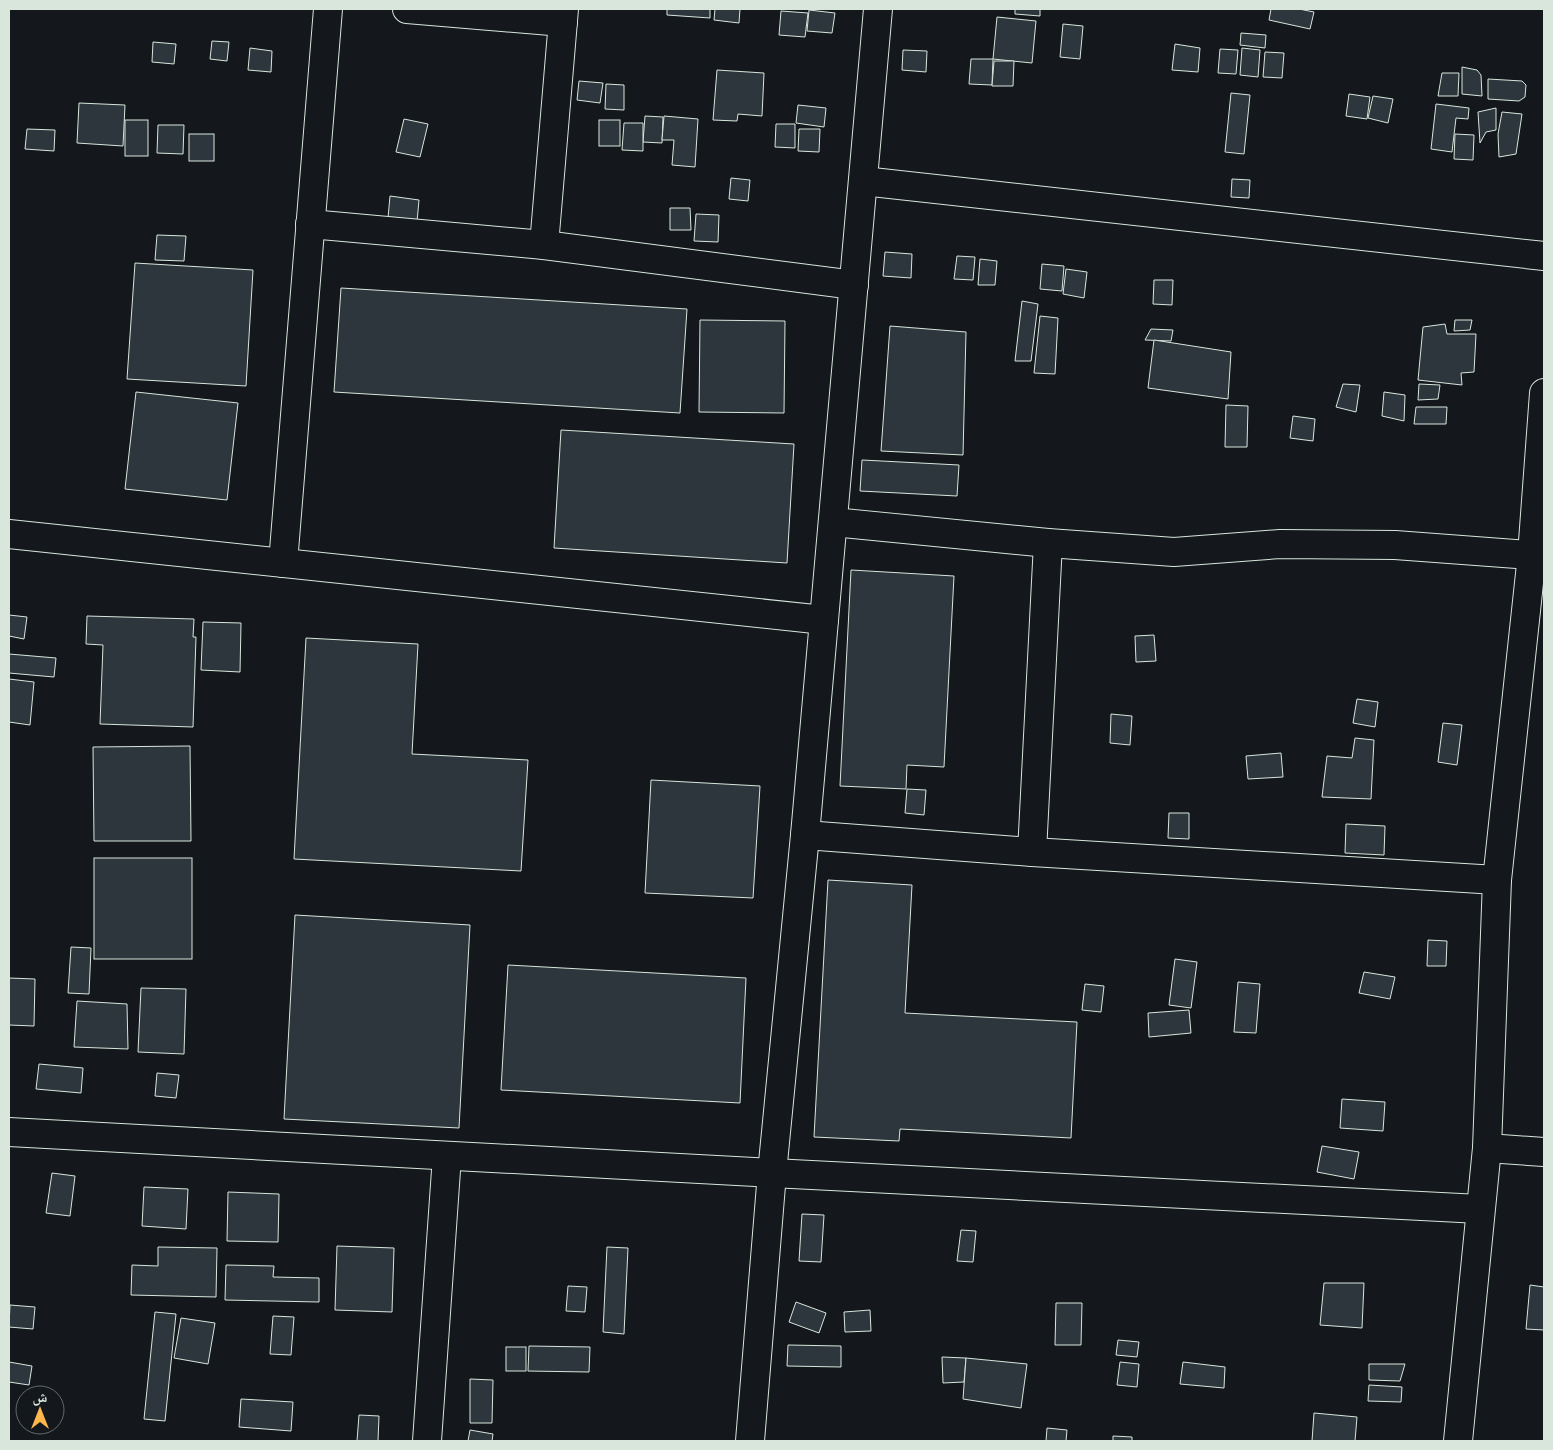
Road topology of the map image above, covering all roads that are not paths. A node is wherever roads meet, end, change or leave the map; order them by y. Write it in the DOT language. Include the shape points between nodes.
graph roads {
  1 [pos="328,9"];
  2 [pos="407,9"];
  3 [pos="878,9"];
  4 [pos="563,15"];
  5 [pos="863,181"];
  6 [pos="310,224"];
  7 [pos="544,244"];
  8 [pos="1544,256"];
  9 [pos="854,285"];
  10 [pos="1544,393"];
  11 [pos="833,522"];
  12 [pos="9,534"];
  13 [pos="1048,543"];
  14 [pos="1538,555"];
  15 [pos="283,563"];
  16 [pos="824,620"];
  17 [pos="805,836"];
  18 [pos="1032,852"];
  19 [pos="1497,880"];
  20 [pos="9,1132"];
  21 [pos="1487,1148"];
  22 [pos="1544,1152"];
  23 [pos="447,1156"];
  24 [pos="772,1173"];
  25 [pos="1480,1209"];
  26 [pos="427,1441"];
  27 [pos="750,1441"];
  28 [pos="1458,1441"];
  1 -- 6 [label="street"];
  2 -- 4 [label="street"];
  3 -- 5 [label="street"];
  4 -- 7 [label="street"];
  5 -- 8 [label="street"];
  5 -- 9 [label="street"];
  6 -- 7 [label="street"];
  6 -- 15 [label="street"];
  7 -- 9 [label="street"];
  9 -- 11 [label="street"];
  10 -- 14 [label="street"];
  11 -- 13 [label="street"];
  11 -- 16 [label="street"];
  12 -- 15 [label="street"];
  13 -- 14 [label="street" via="1174,552 1280,544 1395,545"];
  13 -- 18 [label="street"];
  14 -- 19 [label="street"];
  15 -- 16 [label="street"];
  16 -- 17 [label="street"];
  17 -- 18 [label="street"];
  17 -- 24 [label="street"];
  18 -- 19 [label="street"];
  19 -- 21 [label="street"];
  20 -- 23 [label="street"];
  21 -- 22 [label="street"];
  21 -- 25 [label="street"];
  23 -- 24 [label="street"];
  23 -- 26 [label="street"];
  24 -- 25 [label="street"];
  24 -- 27 [label="street"];
  25 -- 28 [label="street"];
}
